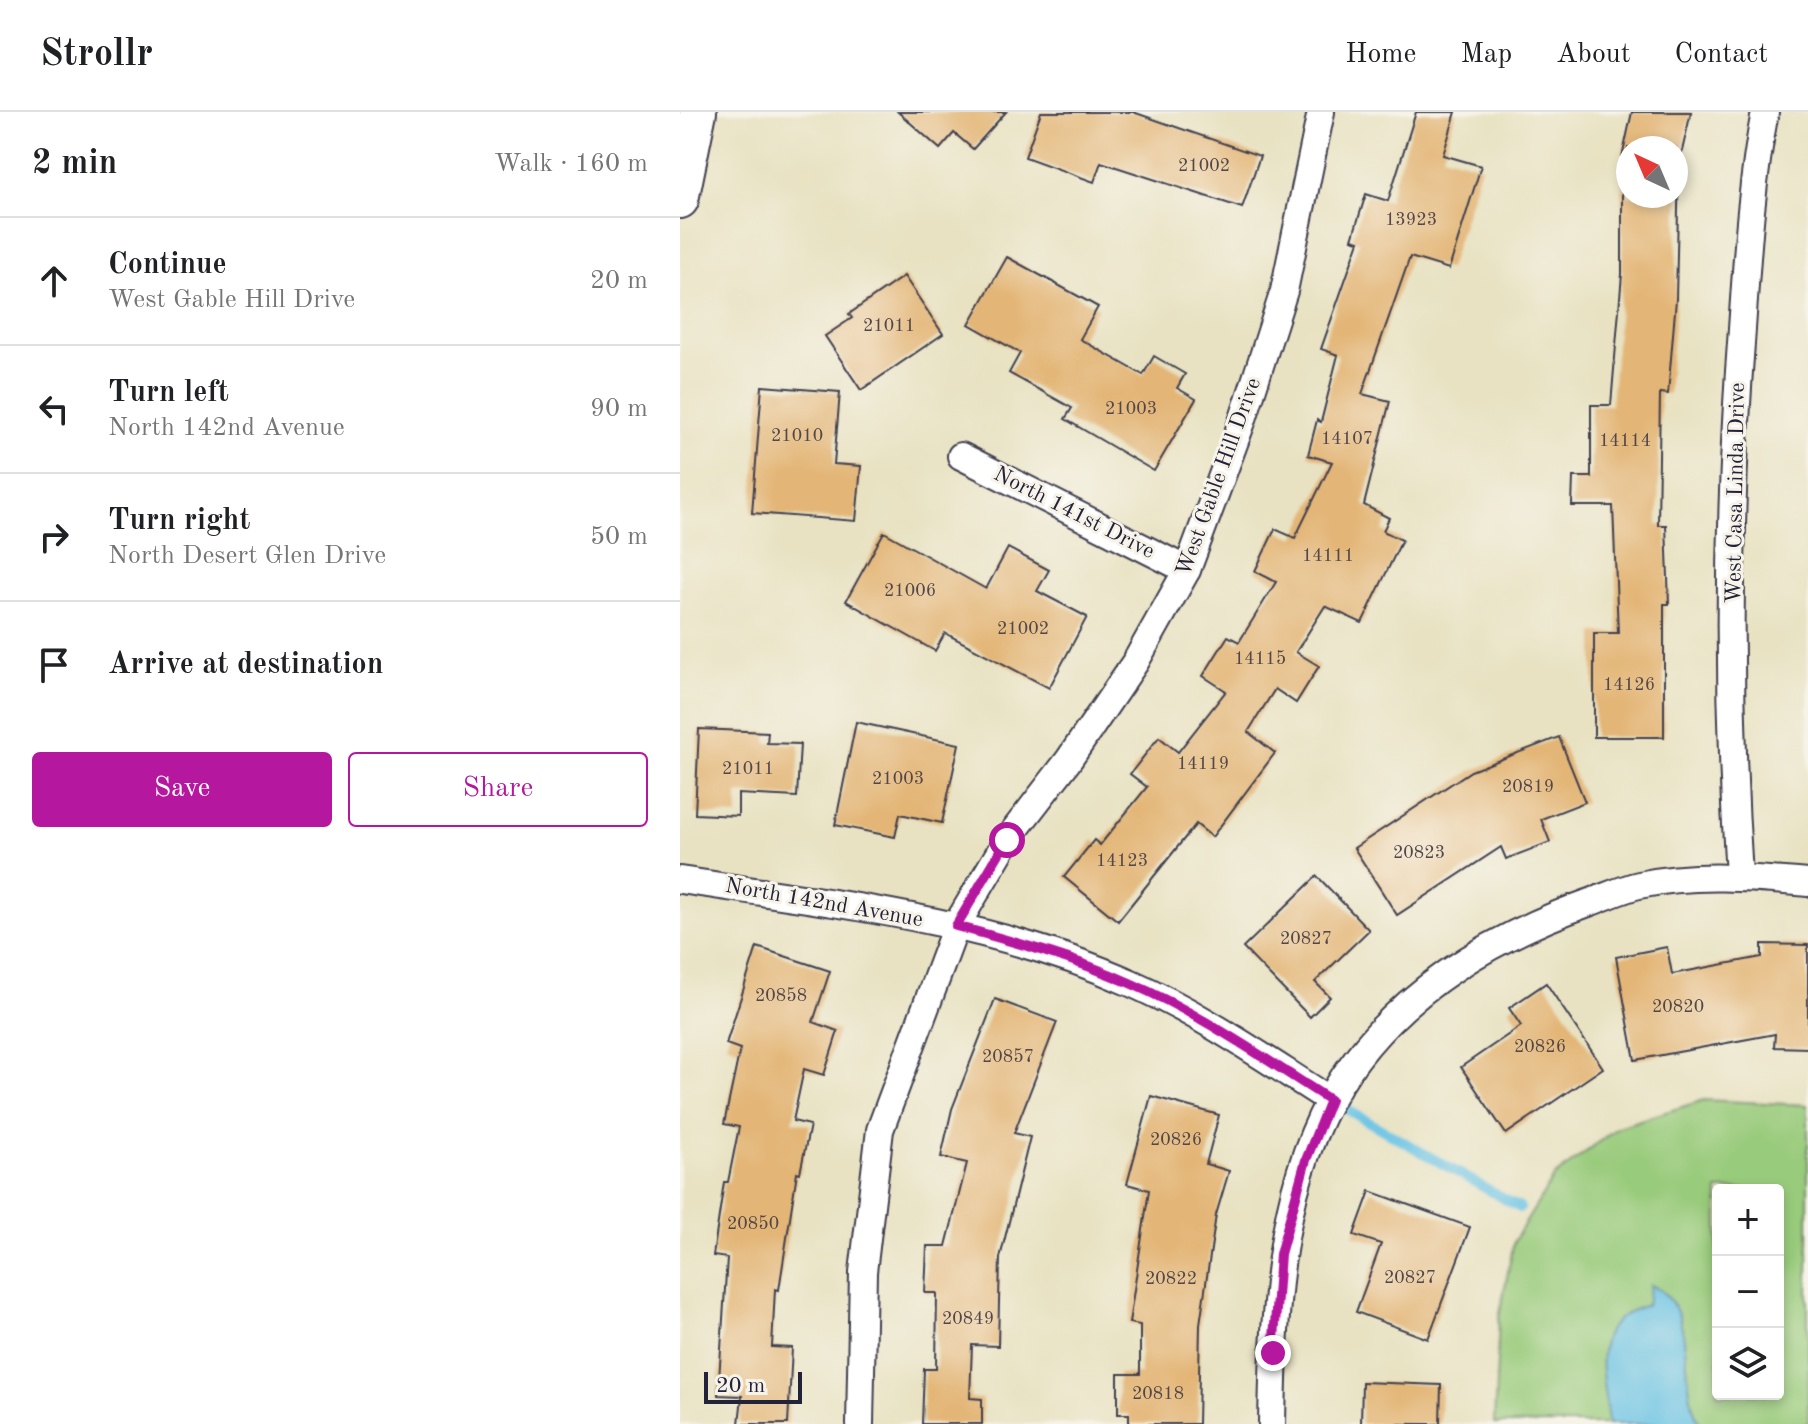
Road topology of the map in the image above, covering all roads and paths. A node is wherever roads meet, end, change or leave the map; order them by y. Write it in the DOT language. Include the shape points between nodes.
graph roads {
  1 [pos="698,112"];
  2 [pos="1321,112"];
  3 [pos="1765,112"];
  4 [pos="680,200"];
  5 [pos="961,456"];
  6 [pos="1187,570"];
  7 [pos="1739,876"];
  8 [pos="680,880"];
  9 [pos="1808,883"];
  10 [pos="956,926"];
  11 [pos="1330,1100"];
  12 [pos="860,1424"];
  13 [pos="1272,1424"];
  1 -- 4 [label="street"];
  2 -- 6 [label="street, West Gable Hill Drive" via="1284,291"];
  3 -- 7 [label="street, West Casa Linda Drive" via="1753,172 1734,432"];
  5 -- 6 [label="street, North 141st Drive"];
  6 -- 10 [label="street, West Gable Hill Drive" via="1136,661 1007,840"];
  7 -- 9 [label="street"];
  7 -- 11 [label="street" via="1640,885 1531,923 1405,1004"];
  8 -- 10 [label="street, North 142nd Avenue"];
  10 -- 11 [label="street, North 142nd Avenue" via="1041,949 1130,983 1197,1016"];
  10 -- 12 [label="street, West Gable Hill Drive" via="880,1130 863,1272"];
  11 -- 13 [label="street" via="1306,1160 1280,1254"];
}
